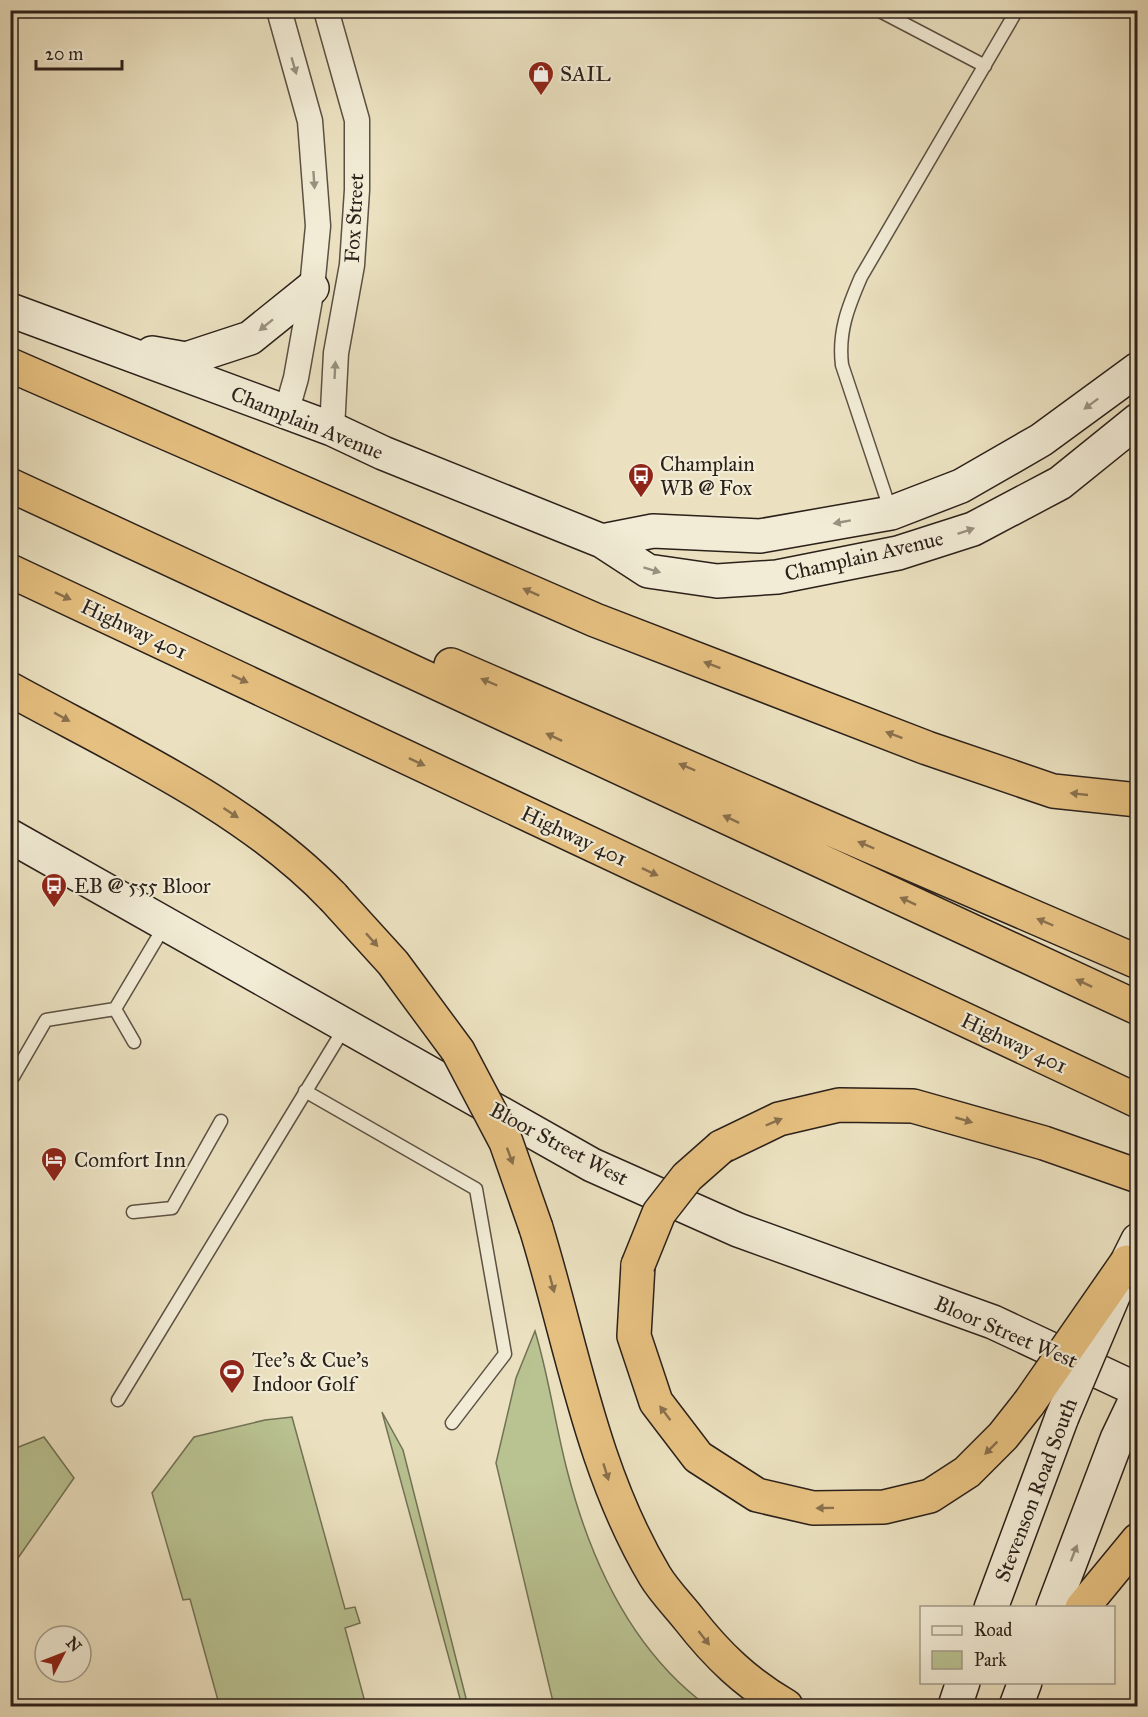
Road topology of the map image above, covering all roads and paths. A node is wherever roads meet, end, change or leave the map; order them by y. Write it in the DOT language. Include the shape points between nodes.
graph roads {
  1 [pos="279,10"];
  2 [pos="326,10"];
  3 [pos="878,10"];
  4 [pos="1017,10"];
  5 [pos="985,66"];
  6 [pos="312,288"];
  7 [pos="10,310"];
  8 [pos="103,345"];
  9 [pos="10,365"];
  10 [pos="1137,369"];
  11 [pos="286,413"];
  12 [pos="1137,420"];
  13 [pos="332,429"];
  14 [pos="10,466"];
  15 [pos="10,485"];
  16 [pos="891,513"];
  17 [pos="602,541"];
  18 [pos="10,571"];
  19 [pos="10,689"];
  20 [pos="1137,800"];
  21 [pos="10,836"];
  22 [pos="166,924"];
  23 [pos="1137,962"];
  24 [pos="1137,1008"];
  25 [pos="116,1009"];
  26 [pos="345,1026"];
  27 [pos="134,1042"];
  28 [pos="13,1077"];
  29 [pos="305,1091"];
  30 [pos="1137,1101"];
  31 [pos="220,1121"];
  32 [pos="1137,1176"];
  33 [pos="133,1212"];
  34 [pos="1132,1251"];
  35 [pos="1137,1390"];
  36 [pos="1137,1395"];
  37 [pos="118,1400"];
  38 [pos="452,1423"];
  39 [pos="1137,1540"];
  40 [pos="992,1606"];
  41 [pos="1054,1606"];
  42 [pos="1084,1606"];
  43 [pos="963,1684"];
  44 [pos="1024,1684"];
  45 [pos="786,1707"];
  46 [pos="955,1707"];
  47 [pos="1016,1707"];
  1 -- 6 [label="street, Fox Street, one-way" via="310,121 318,226"];
  13 -- 2 [label="street, Fox Street, one-way" via="336,353 352,265 357,120"];
  3 -- 5 [label="lane"];
  4 -- 5 [label="lane"];
  5 -- 16 [label="lane" via="861,277 842,329 840,345 846,383"];
  6 -- 8 [label="main road, one-way" via="250,338 186,359"];
  6 -- 11 [label="street, Fox Street"];
  7 -- 8 [label="main road, Champlain Avenue"];
  8 -- 11 [label="main road, Champlain Avenue"];
  20 -- 9 [label="highway, one-way" via="1053,791 927,748 595,620"];
  10 -- 16 [label="main road, Champlain Avenue, one-way" via="1041,440 961,486"];
  11 -- 13 [label="main road, Champlain Avenue"];
  17 -- 12 [label="main road, Champlain Avenue, one-way" via="648,571 717,581 777,577 898,553 974,529 1060,483"];
  13 -- 17 [label="main road, Champlain Avenue"];
  23 -- 14 [label="highway, one-way" via="192,553"];
  24 -- 15 [label="highway, one-way"];
  16 -- 17 [label="main road, Champlain Avenue, one-way" via="760,536 653,531"];
  18 -- 30 [label="highway, Highway 401, one-way"];
  19 -- 45 [label="highway, one-way, bridge" via="233,813 310,873 393,963 458,1051 506,1142 536,1228 611,1490 656,1577 718,1655"];
  21 -- 22 [label="main road, Bloor Street West"];
  22 -- 25 [label="lane"];
  22 -- 26 [label="main road, Bloor Street West"];
  25 -- 27 [label="lane"];
  25 -- 28 [label="lane" via="46,1020"];
  26 -- 29 [label="lane"];
  26 -- 35 [label="main road, Bloor Street West" via="592,1165 738,1230 993,1322"];
  29 -- 37 [label="lane"];
  29 -- 38 [label="lane" via="476,1189 505,1354"];
  31 -- 33 [label="lane" via="172,1208"];
  34 -- 32 [label="highway, one-way, bridge" via="1003,1436 967,1472 930,1496 884,1507 813,1508 757,1495 698,1456 656,1402 634,1336 638,1264 659,1213 687,1177 721,1147 779,1119 839,1105 913,1106 1044,1143"];
  34 -- 40 [label="main road, Stevenson Road South, bridge" via="1062,1418"];
  41 -- 36 [label="main road, one-way"];
  39 -- 42 [label="highway"];
  43 -- 46 [label="main road"];
  44 -- 47 [label="main road"];
}
